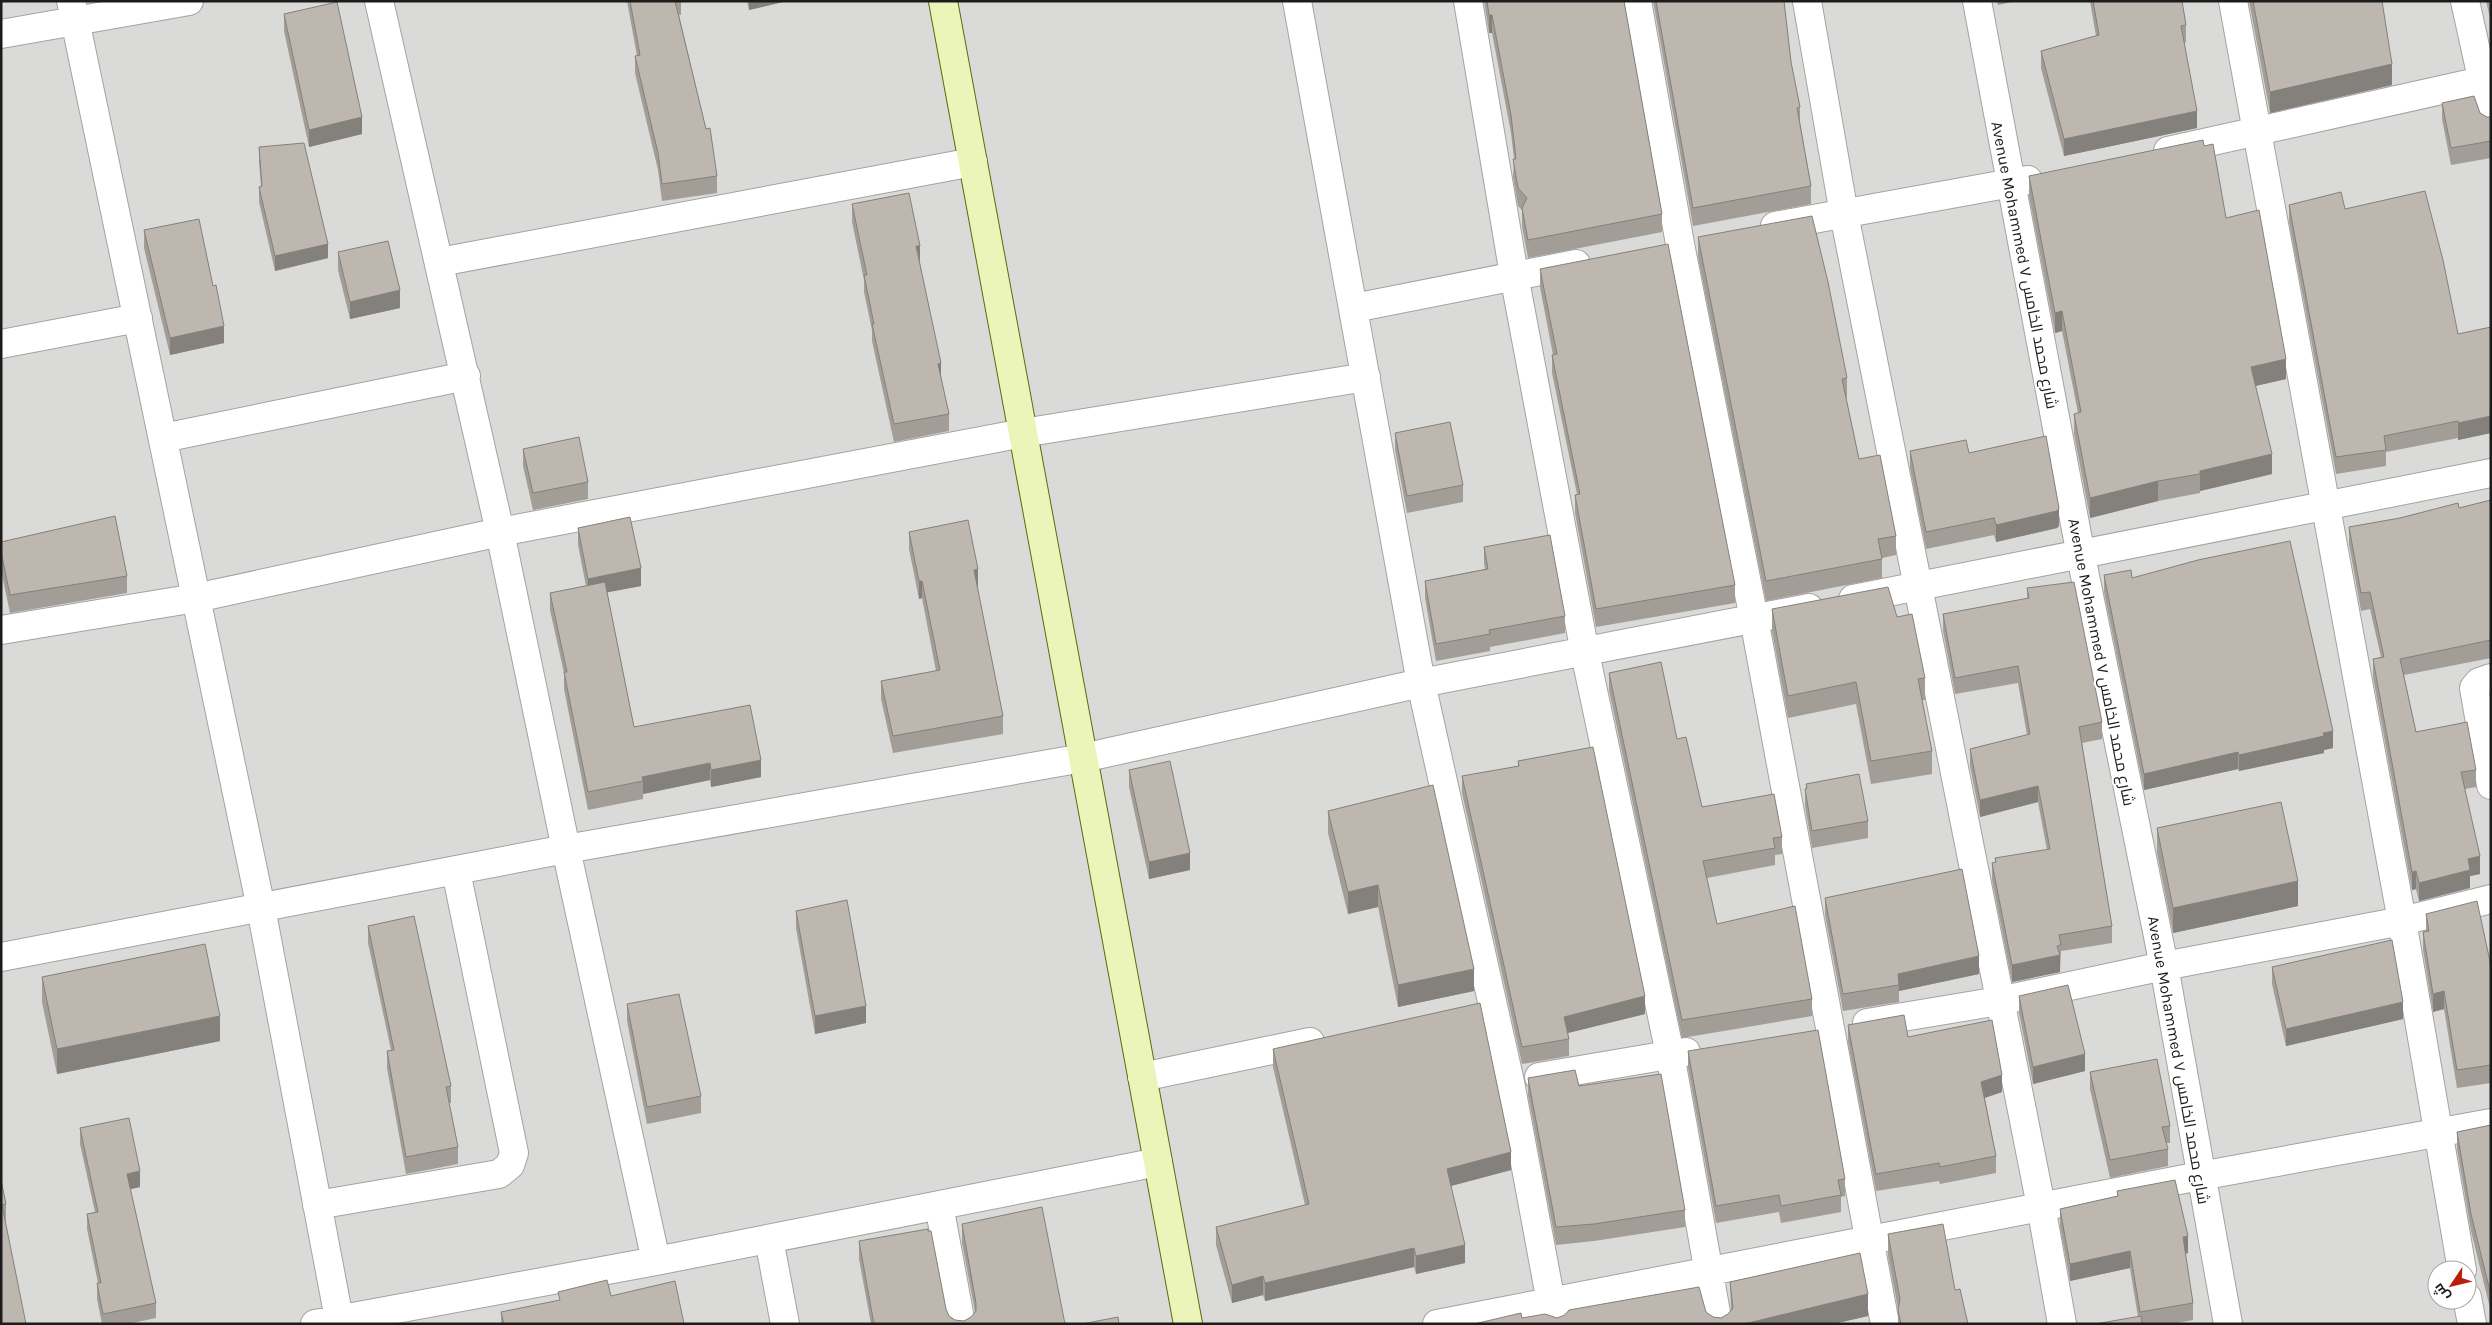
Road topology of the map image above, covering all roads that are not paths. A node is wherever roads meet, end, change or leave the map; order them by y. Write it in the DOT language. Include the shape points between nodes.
graph roads {
  1 [pos="189,1"];
  2 [pos="379,1"];
  3 [pos="943,1"];
  4 [pos="1296,1"];
  5 [pos="1468,1"];
  6 [pos="1637,1"];
  7 [pos="1807,1"];
  8 [pos="1977,1"];
  9 [pos="2233,1"];
  10 [pos="2466,1"];
  11 [pos="73,11"];
  12 [pos="1,34"];
  13 [pos="2487,80"];
  14 [pos="2491,119"];
  15 [pos="2256,132"];
  16 [pos="2142,156"];
  17 [pos="973,162"];
  18 [pos="2057,174"];
  19 [pos="2010,184"];
  20 [pos="1844,214"];
  21 [pos="1748,231"];
  22 [pos="1709,238"];
  23 [pos="1680,244"];
  24 [pos="1651,249"];
  25 [pos="1602,258"];
  26 [pos="440,262"];
  27 [pos="1514,276"];
  28 [pos="1354,308"];
  29 [pos="138,318"];
  30 [pos="1,344"];
  31 [pos="466,376"];
  32 [pos="1366,377"];
  33 [pos="1023,433"];
  34 [pos="163,438"];
  35 [pos="2491,473"];
  36 [pos="2327,505"];
  37 [pos="500,532"];
  38 [pos="2081,556"];
  39 [pos="1919,586"];
  40 [pos="196,598"];
  41 [pos="1754,619"];
  42 [pos="1,630"];
  43 [pos="1585,652"];
  44 [pos="2491,678"];
  45 [pos="1420,683"];
  46 [pos="1083,758"];
  47 [pos="2491,785"];
  48 [pos="566,850"];
  49 [pos="456,871"];
  50 [pos="2491,899"];
  51 [pos="261,908"];
  52 [pos="2402,921"];
  53 [pos="1,957"];
  54 [pos="2164,966"];
  55 [pos="1999,1001"];
  56 [pos="1492,1003"];
  57 [pos="1463,1009"];
  58 [pos="1830,1030"];
  59 [pos="1802,1034"];
  60 [pos="1337,1036"];
  61 [pos="1708,1048"];
  62 [pos="1670,1054"];
  63 [pos="1142,1077"];
  64 [pos="1510,1082"];
  65 [pos="2491,1123"];
  66 [pos="2438,1133"];
  67 [pos="1158,1162"];
  68 [pos="2200,1176"];
  69 [pos="317,1205"];
  70 [pos="940,1205"];
  71 [pos="2041,1206"];
  72 [pos="769,1239"];
  73 [pos="1869,1240"];
  74 [pos="2460,1260"];
  75 [pos="656,1262"];
  76 [pos="1709,1271"];
  77 [pos="2469,1310"];
  78 [pos="1553,1313"];
  79 [pos="331,1322"];
  80 [pos="785,1324"];
  81 [pos="961,1324"];
  82 [pos="1188,1324"];
  83 [pos="1437,1324"];
  84 [pos="1718,1324"];
  85 [pos="1885,1324"];
  86 [pos="2062,1324"];
  87 [pos="2228,1324"];
  88 [pos="2472,1324"];
  1 -- 11 [label="street"];
  2 -- 26 [label="street"];
  3 -- 17 [label="street"];
  4 -- 28 [label="street"];
  5 -- 27 [label="street"];
  6 -- 23 [label="street"];
  7 -- 20 [label="street"];
  8 -- 19 [label="street, Avenue Mohammed V شارع محمد الخامس"];
  9 -- 15 [label="street"];
  10 -- 13 [label="street"];
  11 -- 12 [label="street"];
  11 -- 29 [label="street"];
  13 -- 14 [label="street"];
  13 -- 15 [label="street"];
  15 -- 16 [label="street"];
  15 -- 36 [label="street"];
  17 -- 26 [label="street"];
  17 -- 33 [label="street"];
  18 -- 19 [label="street"];
  19 -- 20 [label="street"];
  19 -- 38 [label="street, Avenue Mohammed V شارع محمد الخامس"];
  20 -- 21 [label="street"];
  20 -- 39 [label="street"];
  22 -- 23 [label="street"];
  23 -- 24 [label="street"];
  23 -- 41 [label="street"];
  25 -- 27 [label="street"];
  26 -- 31 [label="street"];
  27 -- 28 [label="street"];
  27 -- 43 [label="street"];
  28 -- 32 [label="street"];
  29 -- 30 [label="street"];
  29 -- 34 [label="street"];
  31 -- 34 [label="street"];
  31 -- 37 [label="street"];
  32 -- 33 [label="street"];
  32 -- 45 [label="street"];
  33 -- 37 [label="street"];
  33 -- 46 [label="street"];
  34 -- 40 [label="street"];
  35 -- 36 [label="street"];
  36 -- 38 [label="street"];
  36 -- 52 [label="street"];
  37 -- 40 [label="street"];
  37 -- 48 [label="street"];
  38 -- 39 [label="street"];
  38 -- 54 [label="street, Avenue Mohammed V شارع محمد الخامس"];
  39 -- 41 [label="street"];
  39 -- 55 [label="street"];
  40 -- 42 [label="street"];
  40 -- 51 [label="street"];
  41 -- 43 [label="street"];
  41 -- 58 [label="street"];
  43 -- 45 [label="street"];
  43 -- 62 [label="street"];
  44 -- 47 [label="street" via="2479,682 2474,688"];
  45 -- 46 [label="street"];
  45 -- 56 [label="street"];
  46 -- 48 [label="street"];
  46 -- 63 [label="street"];
  48 -- 49 [label="street"];
  48 -- 75 [label="street"];
  49 -- 51 [label="street"];
  49 -- 69 [label="street" via="514,1153 510,1166 499,1174"];
  50 -- 52 [label="street"];
  51 -- 53 [label="street"];
  51 -- 69 [label="street"];
  52 -- 54 [label="street"];
  52 -- 66 [label="street"];
  54 -- 55 [label="street"];
  54 -- 68 [label="street, Avenue Mohammed V شارع محمد الخامس"];
  55 -- 58 [label="street"];
  55 -- 71 [label="street"];
  56 -- 57 [label="street"];
  56 -- 64 [label="street"];
  58 -- 59 [label="street"];
  58 -- 73 [label="street"];
  60 -- 63 [label="street"];
  61 -- 62 [label="street"];
  62 -- 64 [label="street"];
  62 -- 76 [label="street"];
  63 -- 67 [label="street"];
  64 -- 78 [label="street"];
  65 -- 66 [label="street"];
  66 -- 68 [label="street"];
  66 -- 74 [label="street"];
  67 -- 70 [label="street"];
  67 -- 82 [label="street"];
  68 -- 71 [label="street"];
  68 -- 87 [label="street, Avenue Mohammed V شارع محمد الخامس"];
  69 -- 79 [label="street"];
  70 -- 72 [label="street"];
  70 -- 81 [label="street"];
  71 -- 73 [label="street"];
  71 -- 86 [label="street"];
  72 -- 75 [label="street"];
  72 -- 80 [label="street"];
  73 -- 76 [label="street"];
  73 -- 85 [label="street"];
  75 -- 79 [label="street"];
  76 -- 78 [label="street"];
  76 -- 84 [label="street"];
  77 -- 88 [label="street"];
  78 -- 83 [label="street"];
}
